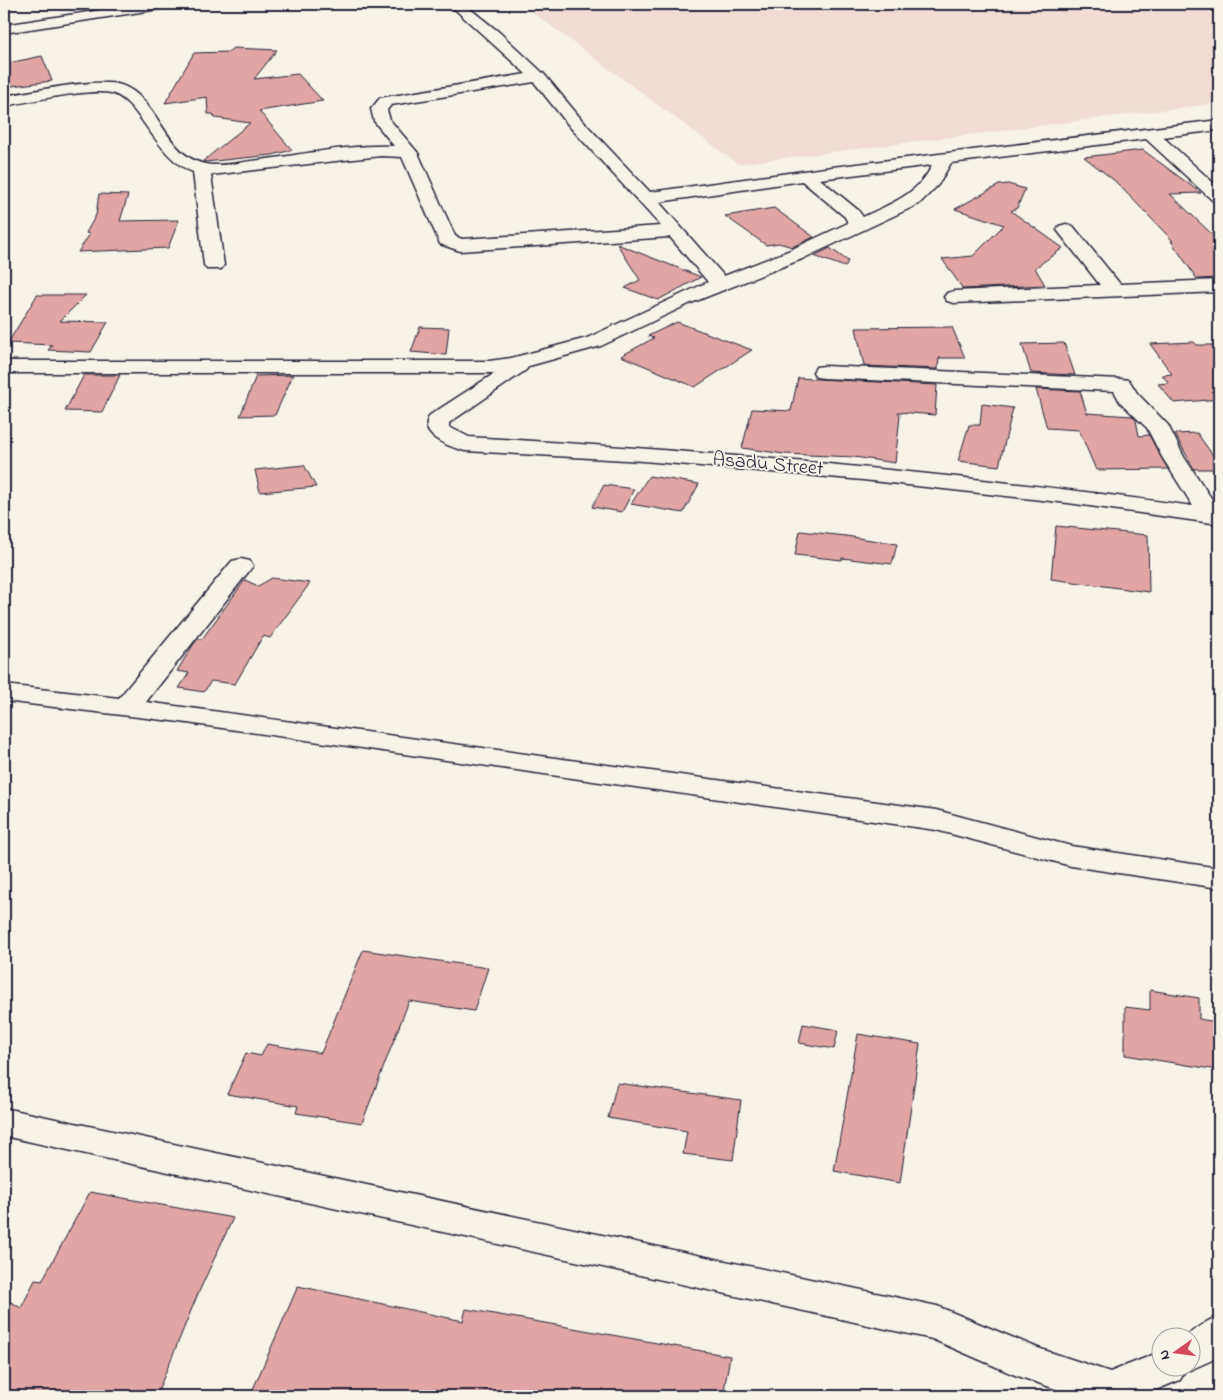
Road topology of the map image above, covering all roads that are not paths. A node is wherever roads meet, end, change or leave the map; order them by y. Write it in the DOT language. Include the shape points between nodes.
graph roads {
  1 [pos="155,4"];
  2 [pos="456,4"];
  3 [pos="4,29"];
  4 [pos="538,77"];
  5 [pos="4,101"];
  6 [pos="1219,125"];
  7 [pos="1149,133"];
  8 [pos="394,134"];
  9 [pos="1029,137"];
  10 [pos="1064,143"];
  11 [pos="367,149"];
  12 [pos="408,153"];
  13 [pos="943,158"];
  14 [pos="201,169"];
  15 [pos="806,176"];
  16 [pos="1219,197"];
  17 [pos="646,198"];
  18 [pos="858,224"];
  19 [pos="1066,230"];
  20 [pos="674,231"];
  21 [pos="214,265"];
  22 [pos="721,285"];
  23 [pos="1219,286"];
  24 [pos="1114,290"];
  25 [pos="954,297"];
  26 [pos="530,361"];
  27 [pos="4,367"];
  28 [pos="824,372"];
  29 [pos="1216,517"];
  30 [pos="241,566"];
  31 [pos="4,693"];
  32 [pos="126,708"];
  33 [pos="1219,878"];
  34 [pos="4,1122"];
  35 [pos="1219,1333"];
  36 [pos="1200,1348"];
  37 [pos="1150,1376"];
  38 [pos="1113,1393"];
  1 -- 3 [label="street"];
  2 -- 4 [label="street"];
  4 -- 8 [label="street" via="386,101 380,109 382,121"];
  4 -- 17 [label="street"];
  5 -- 14 [label="street" via="99,88 118,90 136,103 168,146 188,164"];
  6 -- 7 [label="street"];
  7 -- 10 [label="street"];
  7 -- 16 [label="street"];
  8 -- 11 [label="street"];
  8 -- 12 [label="street"];
  9 -- 10 [label="street"];
  10 -- 13 [label="street"];
  11 -- 12 [label="street"];
  11 -- 14 [label="street" via="297,161 220,170"];
  12 -- 20 [label="street" via="447,240 460,245"];
  13 -- 15 [label="street"];
  13 -- 18 [label="street" via="942,166 920,196"];
  14 -- 21 [label="street"];
  15 -- 17 [label="street"];
  15 -- 18 [label="street" via="852,214"];
  17 -- 20 [label="street"];
  18 -- 22 [label="street" via="795,255"];
  19 -- 24 [label="street"];
  20 -- 22 [label="street"];
  22 -- 26 [label="street" via="594,342"];
  23 -- 24 [label="street"];
  24 -- 25 [label="street"];
  26 -- 27 [label="street" via="489,367 440,368"];
  26 -- 29 [label="street, Asadu Street" via="438,420 438,429 465,444 643,454 863,473 1068,496"];
  28 -- 29 [label="street" via="1121,385 1128,397 1157,425 1173,457"];
  30 -- 32 [label="street"];
  31 -- 32 [label="street"];
  32 -- 33 [label="street" via="919,817 1071,856"];
  34 -- 38 [label="street" via="937,1323 1029,1363"];
  35 -- 36 [label="street"];
  37 -- 38 [label="street"];
}
